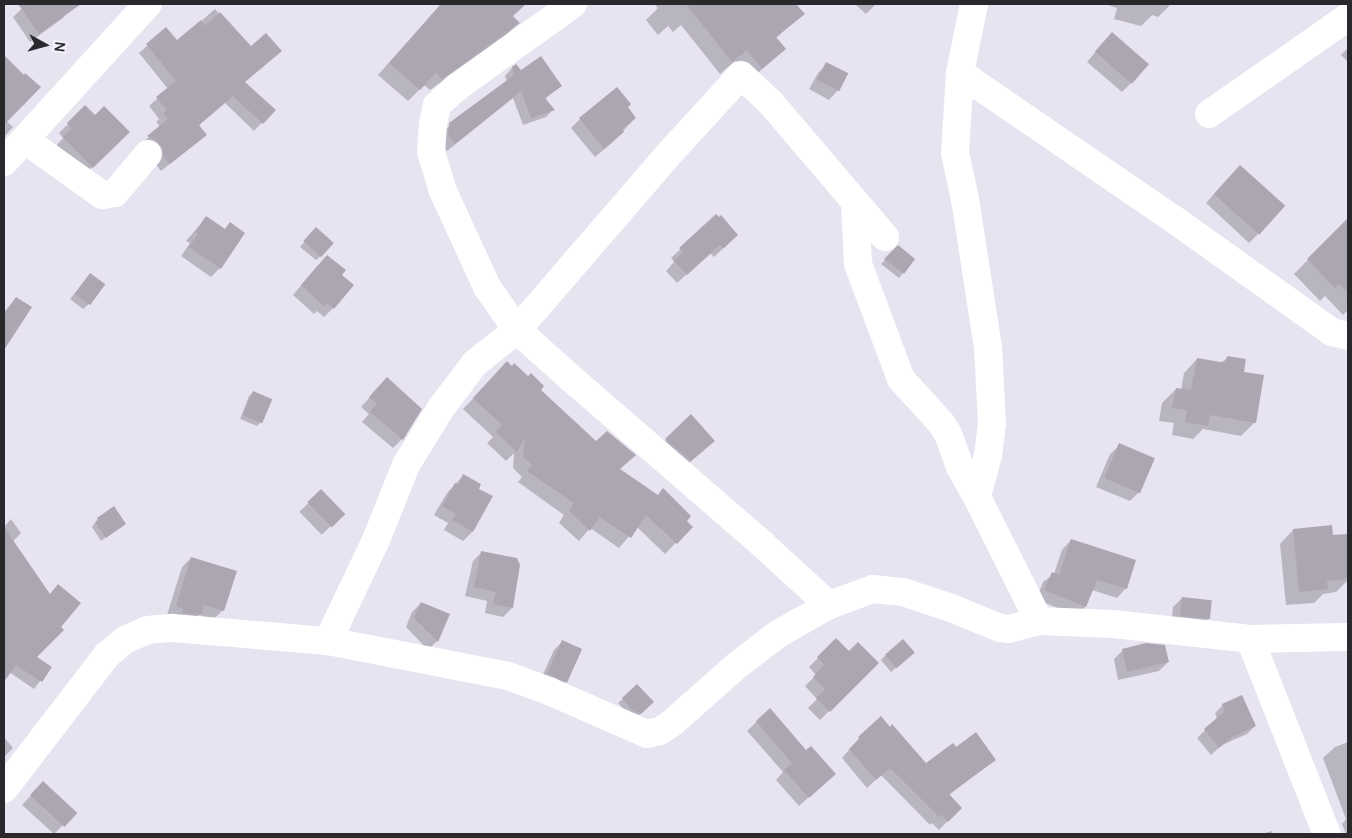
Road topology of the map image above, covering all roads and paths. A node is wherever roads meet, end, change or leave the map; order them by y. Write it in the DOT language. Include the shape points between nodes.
graph roads {
  1 [pos="148,4"];
  2 [pos="573,4"];
  3 [pos="974,4"];
  4 [pos="1348,17"];
  5 [pos="960,73"];
  6 [pos="1209,114"];
  7 [pos="25,140"];
  8 [pos="148,154"];
  9 [pos="4,162"];
  10 [pos="855,204"];
  11 [pos="885,237"];
  12 [pos="517,330"];
  13 [pos="1348,336"];
  14 [pos="978,497"];
  15 [pos="829,605"];
  16 [pos="1039,621"];
  17 [pos="1348,636"];
  18 [pos="1250,639"];
  19 [pos="328,641"];
  20 [pos="4,789"];
  21 [pos="1327,834"];
  1 -- 7 [label="street"];
  2 -- 12 [label="street" via="457,87 437,105 433,124 431,152 442,189 487,287"];
  3 -- 5 [label="street"];
  4 -- 6 [label="street"];
  5 -- 13 [label="street" via="1332,332"];
  5 -- 14 [label="street" via="955,153 988,347 992,423"];
  7 -- 8 [label="street" via="102,195 115,193"];
  7 -- 9 [label="street"];
  10 -- 11 [label="street"];
  10 -- 12 [label="street" via="771,104 740,75"];
  10 -- 14 [label="street" via="858,264 901,379 948,434 959,465"];
  12 -- 15 [label="street"];
  12 -- 19 [label="street" via="475,364 441,408 406,465 376,540"];
  14 -- 16 [label="street"];
  15 -- 16 [label="street" via="873,589 903,592 1000,628 1009,629"];
  15 -- 19 [label="street" via="778,634 672,723 647,734 508,676"];
  16 -- 18 [label="street" via="1113,624"];
  17 -- 18 [label="street"];
  18 -- 21 [label="street"];
  19 -- 20 [label="street" via="172,628 147,630 125,640 107,655"];
}
